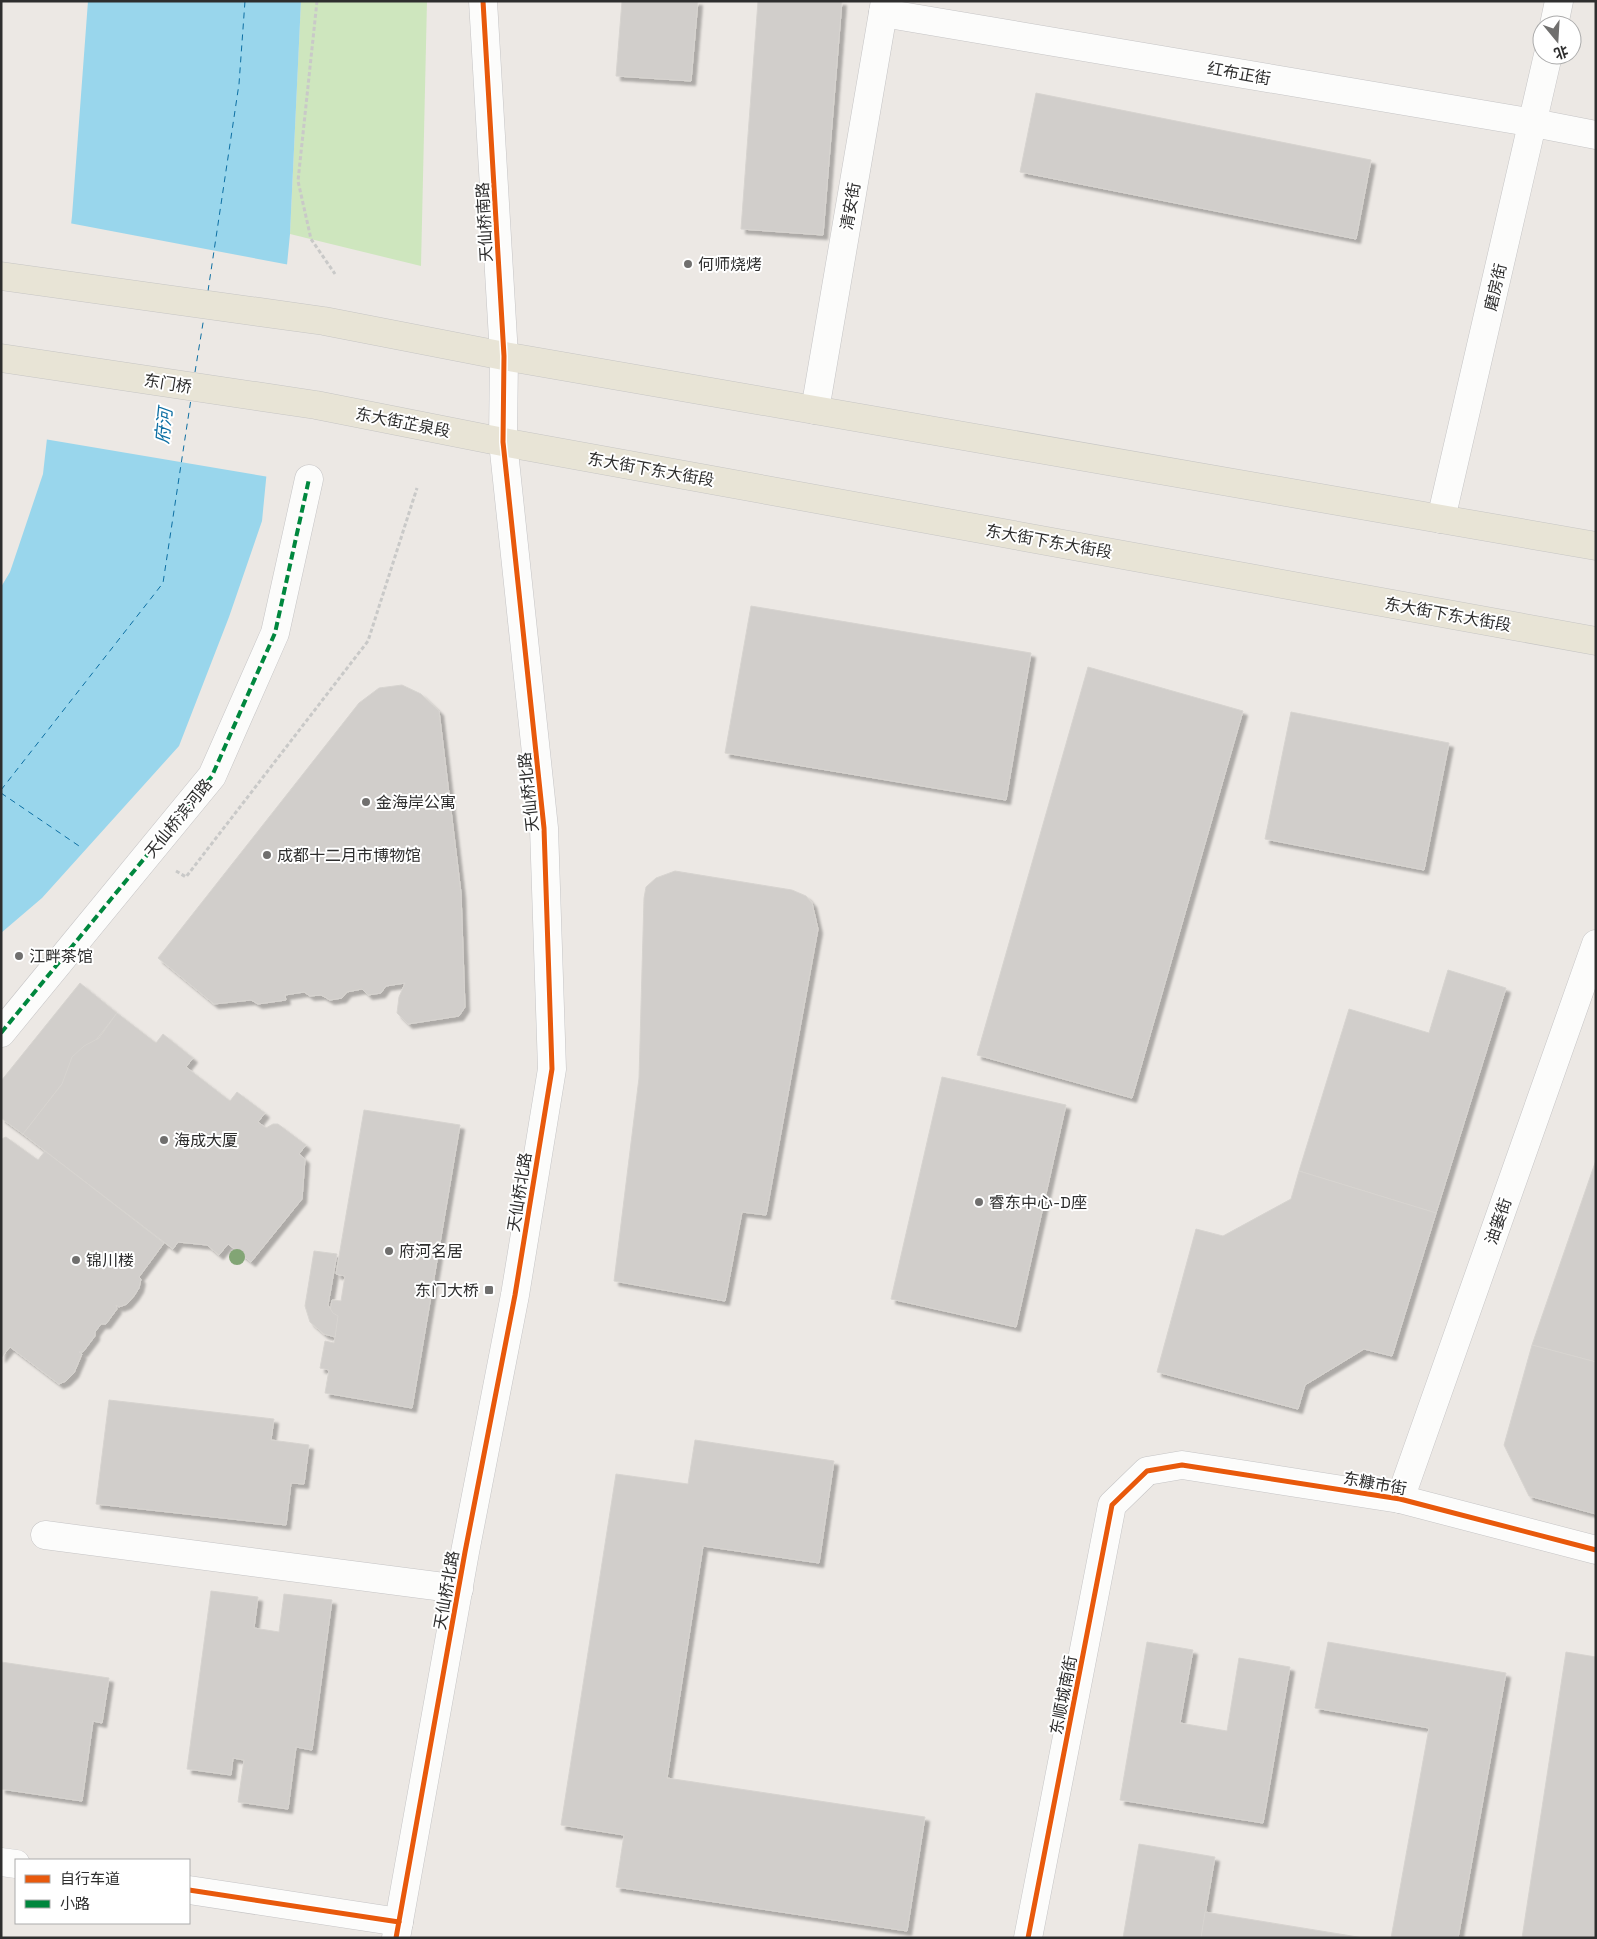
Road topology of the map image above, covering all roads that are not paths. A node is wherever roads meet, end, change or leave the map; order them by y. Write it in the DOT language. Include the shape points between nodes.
graph roads {
  1 [pos="483,1"];
  2 [pos="1559,1"];
  3 [pos="884,7"];
  4 [pos="1556,15"];
  5 [pos="1546,65"];
  6 [pos="1534,123"];
  7 [pos="1596,135"];
  8 [pos="1,276"];
  9 [pos="504,356"];
  10 [pos="1,358"];
  11 [pos="304,404"];
  12 [pos="815,410"];
  13 [pos="502,442"];
  14 [pos="309,479"];
  15 [pos="1441,519"];
  16 [pos="1596,546"];
  17 [pos="1596,641"];
  18 [pos="1596,944"];
  19 [pos="1,1033"];
  20 [pos="1147,1471"];
  21 [pos="1400,1499"];
  22 [pos="45,1535"];
  23 [pos="1596,1550"];
  24 [pos="459,1589"];
  25 [pos="1,1862"];
  26 [pos="15,1864"];
  27 [pos="190,1890"];
  28 [pos="397,1930"];
  29 [pos="1028,1938"];
  1 -- 9 [label="street, 天仙桥南路"];
  2 -- 4 [label="street"];
  3 -- 6 [label="street, 红布正街"];
  3 -- 12 [label="street, 清安街"];
  5 -- 6 [label="street, 磨房街"];
  6 -- 7 [label="street, 红布正街"];
  6 -- 15 [label="street, 磨房街"];
  8 -- 9 [label="main road" via="308,319"];
  9 -- 12 [label="main road"];
  9 -- 13 [label="street, 天仙桥南路"];
  10 -- 11 [label="main road, 东门桥"];
  11 -- 13 [label="main road, 东大街芷泉段"];
  12 -- 15 [label="main road"];
  13 -- 17 [label="main road, 东大街下东大街段"];
  13 -- 24 [label="street, 天仙桥北路" via="544,828 552,1069 515,1295"];
  14 -- 19 [label="street, 天仙桥滨河路" via="275,633 212,776"];
  15 -- 16 [label="main road"];
  18 -- 21 [label="street, 油篓街"];
  20 -- 21 [label="street, 东糠市街" via="1182,1465"];
  20 -- 29 [label="street, 东顺城南街" via="1112,1505"];
  21 -- 23 [label="street, 东糠市街"];
  22 -- 24 [label="street"];
  24 -- 28 [label="street, 天仙桥北路"];
  25 -- 26 [label="street"];
  27 -- 28 [label="street"];
}
